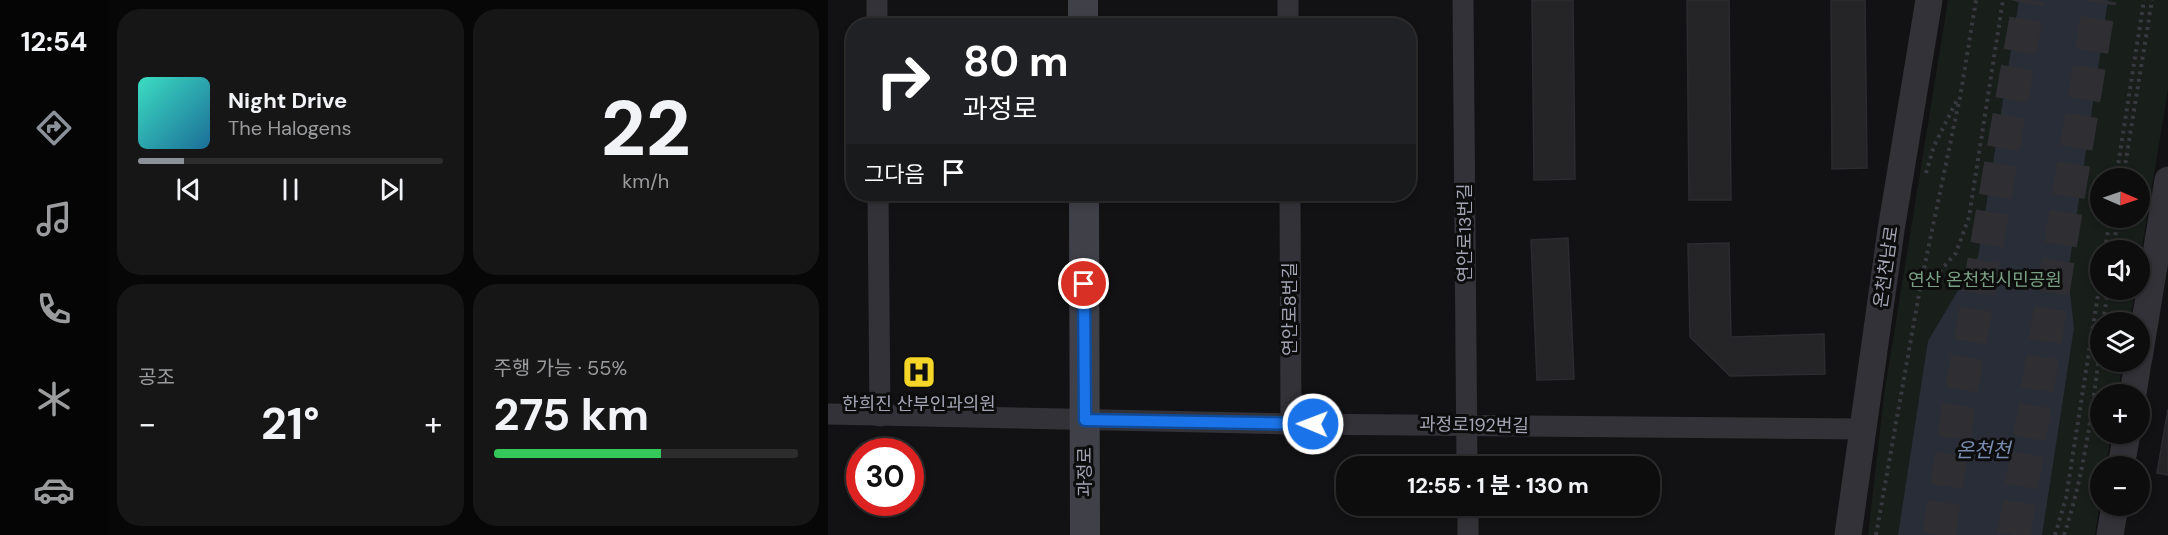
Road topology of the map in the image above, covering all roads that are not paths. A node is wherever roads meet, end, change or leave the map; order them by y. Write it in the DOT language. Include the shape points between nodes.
graph roads {
  1 [pos="877,0"];
  2 [pos="1083,0"];
  3 [pos="1288,0"];
  4 [pos="1463,0"];
  5 [pos="1929,0"];
  6 [pos="877,18"];
  7 [pos="1083,18"];
  8 [pos="1288,18"];
  9 [pos="2168,180"];
  10 [pos="878,201"];
  11 [pos="1084,201"];
  12 [pos="1290,201"];
  13 [pos="2147,312"];
  14 [pos="828,414"];
  15 [pos="880,416"];
  16 [pos="1085,420"];
  17 [pos="1291,424"];
  18 [pos="1467,425"];
  19 [pos="1863,429"];
  20 [pos="1467,456"];
  21 [pos="1467,516"];
  22 [pos="2113,516"];
  23 [pos="1085,535"];
  24 [pos="1468,535"];
  25 [pos="1848,535"];
  26 [pos="2110,535"];
  1 -- 6 [label="street"];
  2 -- 7 [label="main road"];
  3 -- 8 [label="street"];
  4 -- 18 [label="street, 연안로13번길"];
  5 -- 19 [label="street, 온천천남로"];
  9 -- 13 [label="street"];
  10 -- 15 [label="street"];
  11 -- 16 [label="main road, 과정로"];
  12 -- 17 [label="street, 연안로8번길"];
  14 -- 15 [label="street, 과정로192번길"];
  15 -- 16 [label="street, 과정로192번길"];
  16 -- 17 [label="street, 과정로192번길"];
  16 -- 23 [label="main road, 과정로"];
  17 -- 18 [label="street, 과정로192번길"];
  18 -- 19 [label="street, 과정로192번길"];
  18 -- 20 [label="street, 연안로13번길"];
  19 -- 25 [label="street, 온천천남로"];
  21 -- 24 [label="street"];
  22 -- 26 [label="street"];
}
